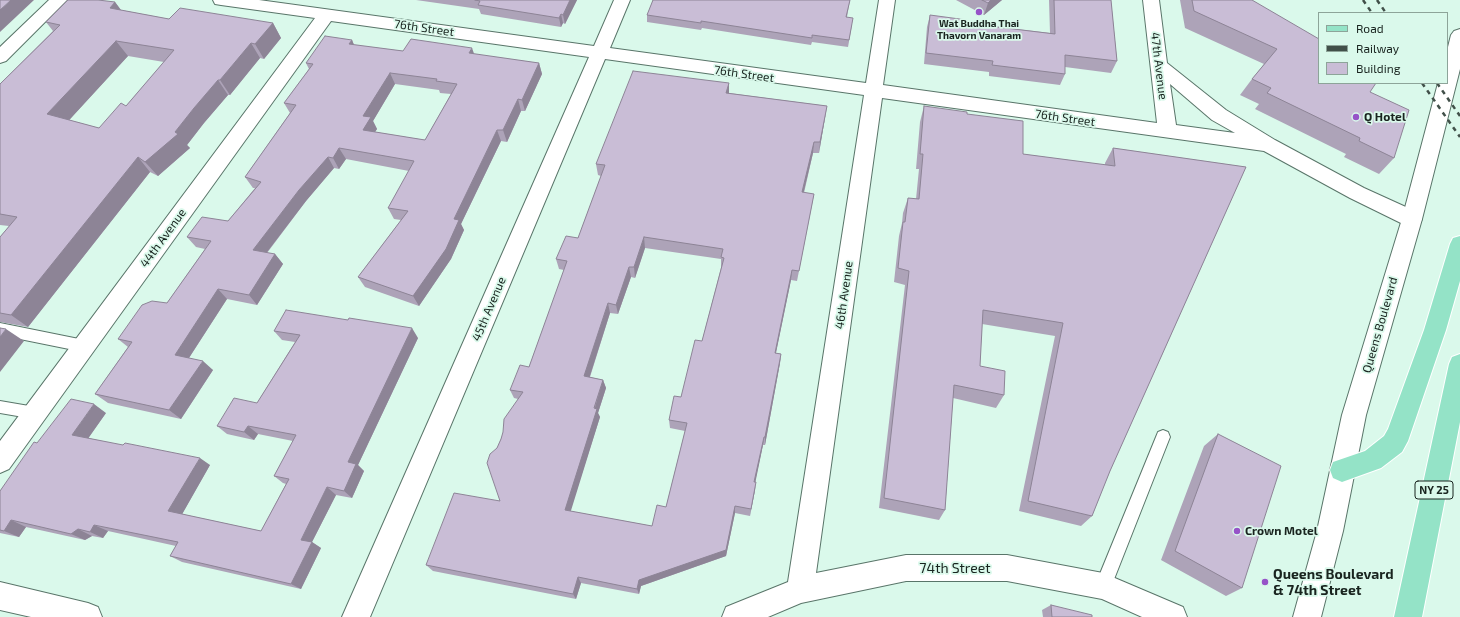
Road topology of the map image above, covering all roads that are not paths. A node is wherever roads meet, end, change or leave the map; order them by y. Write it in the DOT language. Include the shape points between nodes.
graph roads {
  1 [pos="59,0"];
  2 [pos="222,0"];
  3 [pos="622,0"];
  4 [pos="887,0"];
  5 [pos="1151,0"];
  6 [pos="326,15"];
  7 [pos="1460,35"];
  8 [pos="600,53"];
  9 [pos="0,57"];
  10 [pos="1159,65"];
  11 [pos="1448,81"];
  12 [pos="1447,84"];
  13 [pos="874,92"];
  14 [pos="1167,132"];
  15 [pos="1268,145"];
  16 [pos="1412,219"];
  17 [pos="1460,244"];
  18 [pos="0,329"];
  19 [pos="84,346"];
  20 [pos="1460,364"];
  21 [pos="0,407"];
  22 [pos="35,413"];
  23 [pos="1163,437"];
  24 [pos="0,460"];
  25 [pos="1342,470"];
  26 [pos="1103,586"];
  27 [pos="800,590"];
  28 [pos="0,596"];
  29 [pos="88,617"];
  30 [pos="356,617"];
  31 [pos="736,617"];
  32 [pos="1173,617"];
  33 [pos="1307,617"];
  34 [pos="1408,617"];
  1 -- 9 [label="street"];
  2 -- 6 [label="street, 76th Street"];
  3 -- 8 [label="street, 45th Avenue"];
  4 -- 13 [label="street, 46th Avenue"];
  5 -- 10 [label="street, 47th Avenue"];
  6 -- 8 [label="street, 76th Street"];
  6 -- 19 [label="street, 44th Avenue"];
  7 -- 11 [label="street, Queens Boulevard"];
  8 -- 13 [label="street, 76th Street"];
  8 -- 30 [label="street, 45th Avenue"];
  10 -- 14 [label="street, 47th Avenue"];
  10 -- 15 [label="street, 76th Street" via="1219,115"];
  12 -- 16 [label="street, Queens Boulevard"];
  13 -- 14 [label="street, 76th Street"];
  13 -- 27 [label="street, 46th Avenue"];
  14 -- 15 [label="street, 76th Street"];
  15 -- 16 [label="street, 76th Street" via="1357,193"];
  16 -- 25 [label="street, Queens Boulevard" via="1354,415"];
  17 -- 25 [label="main road" via="1435,330 1399,433 1393,444 1383,453 1372,460"];
  18 -- 19 [label="lane"];
  19 -- 22 [label="street, 44th Avenue"];
  20 -- 34 [label="main road, NY 25"];
  21 -- 22 [label="lane"];
  22 -- 24 [label="street, 44th Avenue"];
  23 -- 26 [label="lane"];
  25 -- 33 [label="street, Queens Boulevard" via="1330,531"];
  26 -- 27 [label="street, 74th Street" via="1007,568 906,568"];
  26 -- 32 [label="street, 74th Street"];
  27 -- 31 [label="street, 74th Street"];
  28 -- 29 [label="street"];
}
